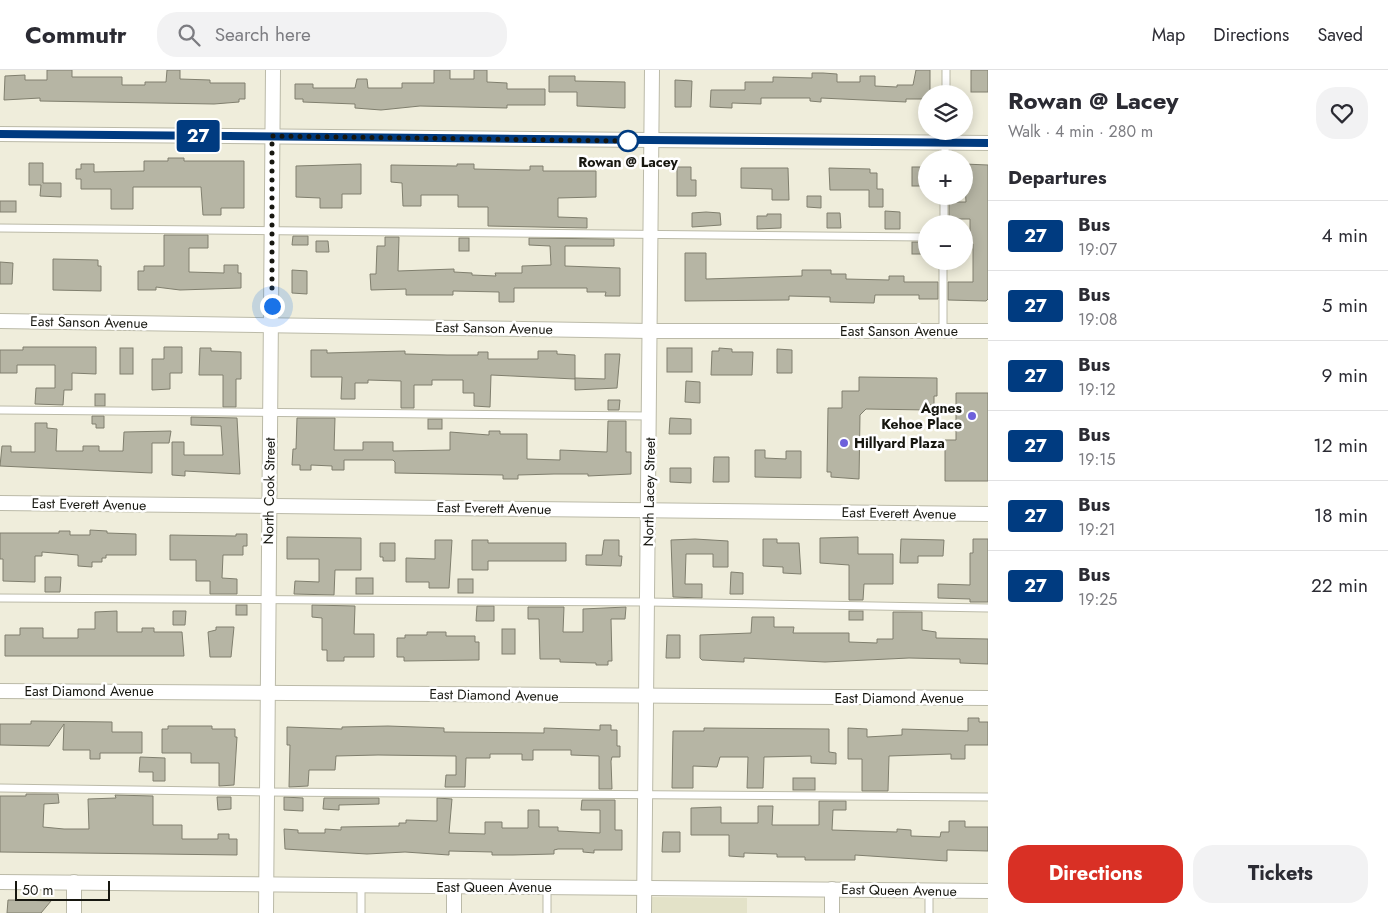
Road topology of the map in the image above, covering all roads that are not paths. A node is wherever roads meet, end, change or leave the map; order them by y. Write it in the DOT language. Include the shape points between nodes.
graph roads {
  1 [pos="273,70"];
  2 [pos="652,70"];
  3 [pos="946,70"];
  4 [pos="946,85"];
  5 [pos="0,134"];
  6 [pos="272,136"];
  7 [pos="918,137"];
  8 [pos="966,140"];
  9 [pos="652,141"];
  10 [pos="988,143"];
  11 [pos="0,228"];
  12 [pos="272,230"];
  13 [pos="651,234"];
  14 [pos="918,237"];
  15 [pos="943,270"];
  16 [pos="0,321"];
  17 [pos="272,325"];
  18 [pos="650,330"];
  19 [pos="943,330"];
  20 [pos="988,330"];
  21 [pos="0,410"];
  22 [pos="270,412"];
  23 [pos="650,416"];
  24 [pos="0,503"];
  25 [pos="269,506"];
  26 [pos="649,510"];
  27 [pos="988,514"];
  28 [pos="0,598"];
  29 [pos="269,601"];
  30 [pos="648,602"];
  31 [pos="988,608"];
  32 [pos="0,691"];
  33 [pos="268,692"];
  34 [pos="647,698"];
  35 [pos="988,698"];
  36 [pos="0,788"];
  37 [pos="267,792"];
  38 [pos="645,795"];
  39 [pos="988,797"];
  40 [pos="0,882"];
  41 [pos="74,882"];
  42 [pos="266,886"];
  43 [pos="361,886"];
  44 [pos="454,887"];
  45 [pos="547,887"];
  46 [pos="644,887"];
  47 [pos="832,889"];
  48 [pos="929,890"];
  49 [pos="988,891"];
  50 [pos="74,913"];
  51 [pos="266,913"];
  52 [pos="361,913"];
  53 [pos="454,913"];
  54 [pos="546,913"];
  55 [pos="644,913"];
  56 [pos="832,913"];
  57 [pos="929,913"];
  1 -- 6 [label="street, North Cook Street"];
  2 -- 9 [label="street, North Lacey Street"];
  3 -- 4 [label="lane"];
  5 -- 6 [label="street"];
  6 -- 9 [label="street"];
  6 -- 12 [label="street, North Cook Street"];
  7 -- 9 [label="street"];
  8 -- 10 [label="street"];
  9 -- 13 [label="street, North Lacey Street"];
  11 -- 12 [label="lane"];
  12 -- 13 [label="lane"];
  12 -- 17 [label="street, North Cook Street"];
  13 -- 14 [label="lane"];
  13 -- 18 [label="street, North Lacey Street"];
  15 -- 19 [label="lane"];
  16 -- 17 [label="street, East Sanson Avenue"];
  17 -- 18 [label="street, East Sanson Avenue"];
  17 -- 22 [label="street, North Cook Street"];
  18 -- 19 [label="street, East Sanson Avenue"];
  18 -- 23 [label="street, North Lacey Street"];
  19 -- 20 [label="street, East Sanson Avenue"];
  21 -- 22 [label="lane"];
  22 -- 23 [label="lane"];
  22 -- 25 [label="street, North Cook Street"];
  23 -- 26 [label="street, North Lacey Street"];
  24 -- 25 [label="street, East Everett Avenue"];
  25 -- 26 [label="street, East Everett Avenue"];
  25 -- 29 [label="street, North Cook Street"];
  26 -- 27 [label="street, East Everett Avenue"];
  26 -- 30 [label="street, North Lacey Street"];
  28 -- 29 [label="lane"];
  29 -- 30 [label="lane"];
  29 -- 33 [label="street, North Cook Street"];
  30 -- 31 [label="lane"];
  30 -- 34 [label="street, North Lacey Street"];
  32 -- 33 [label="street, East Diamond Avenue"];
  33 -- 34 [label="street, East Diamond Avenue"];
  33 -- 37 [label="street, North Cook Street"];
  34 -- 35 [label="street, East Diamond Avenue"];
  34 -- 38 [label="street, North Lacey Street"];
  36 -- 37 [label="lane"];
  37 -- 38 [label="lane"];
  37 -- 42 [label="street, North Cook Street"];
  38 -- 39 [label="lane"];
  38 -- 46 [label="street, North Lacey Street"];
  40 -- 41 [label="street, East Queen Avenue"];
  41 -- 42 [label="street, East Queen Avenue"];
  41 -- 50 [label="street"];
  42 -- 43 [label="street, East Queen Avenue"];
  42 -- 51 [label="street, North Cook Street"];
  43 -- 44 [label="street, East Queen Avenue"];
  43 -- 52 [label="lane"];
  44 -- 45 [label="street, East Queen Avenue"];
  44 -- 53 [label="street"];
  45 -- 46 [label="street, East Queen Avenue"];
  45 -- 54 [label="lane"];
  46 -- 47 [label="street, East Queen Avenue"];
  46 -- 55 [label="street, North Lacey Street"];
  47 -- 48 [label="street, East Queen Avenue"];
  47 -- 56 [label="street"];
  48 -- 49 [label="street, East Queen Avenue"];
  48 -- 57 [label="lane"];
}
